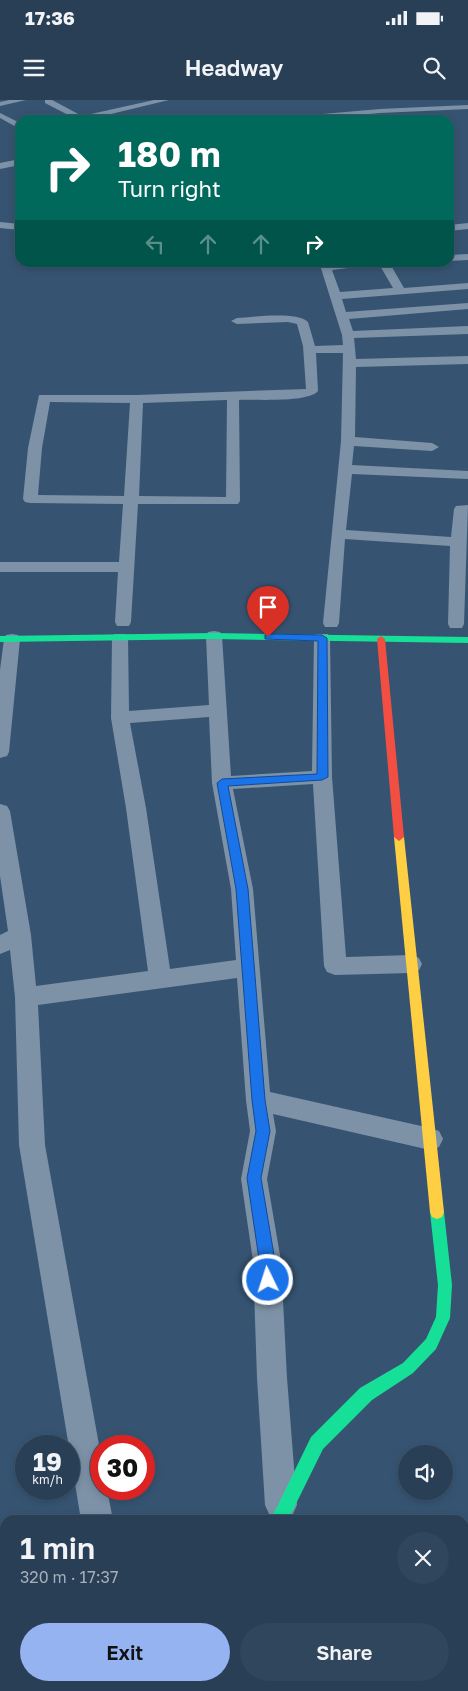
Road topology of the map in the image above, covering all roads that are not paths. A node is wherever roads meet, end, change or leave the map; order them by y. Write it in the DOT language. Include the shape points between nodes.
graph roads {
  1 [pos="22,100"];
  2 [pos="164,100"];
  3 [pos="48,101"];
  4 [pos="0,104"];
  5 [pos="468,107"];
  6 [pos="0,115"];
  7 [pos="71,115"];
  8 [pos="96,115"];
  9 [pos="334,115"];
  10 [pos="15,123"];
  11 [pos="15,130"];
  12 [pos="7,132"];
  13 [pos="15,163"];
  14 [pos="0,166"];
  15 [pos="0,225"];
  16 [pos="15,226"];
  17 [pos="468,226"];
  18 [pos="454,227"];
  19 [pos="468,257"];
  20 [pos="454,258"];
  21 [pos="327,267"];
  22 [pos="386,267"];
  23 [pos="468,286"];
  24 [pos="400,291"];
  25 [pos="336,296"];
  26 [pos="468,306"];
  27 [pos="342,316"];
  28 [pos="237,322"];
  29 [pos="468,330"];
  30 [pos="349,349"];
  31 [pos="309,350"];
  32 [pos="468,360"];
  33 [pos="233,396"];
  34 [pos="136,399"];
  35 [pos="348,441"];
  36 [pos="432,447"];
  37 [pos="345,468"];
  38 [pos="465,475"];
  39 [pos="131,500"];
  40 [pos="465,509"];
  41 [pos="338,534"];
  42 [pos="458,542"];
  43 [pos="0,567"];
  44 [pos="126,567"];
  45 [pos="457,624"];
  46 [pos="122,626"];
  47 [pos="329,627"];
  48 [pos="214,636"];
  49 [pos="6,639"];
  50 [pos="381,639"];
  51 [pos="468,640"];
  52 [pos="219,710"];
  53 [pos="120,718"];
  54 [pos="0,752"];
  55 [pos="322,777"];
  56 [pos="222,783"];
  57 [pos="0,811"];
  58 [pos="20,935"];
  59 [pos="0,945"];
  60 [pos="411,964"];
  61 [pos="249,967"];
  62 [pos="160,978"];
  63 [pos="26,997"];
  64 [pos="258,1100"];
  65 [pos="430,1139"];
  66 [pos="96,1515"];
  67 [pos="279,1515"];
  68 [pos="280,1515"];
  1 -- 4 [label="street"];
  2 -- 8 [label="street"];
  3 -- 7 [label="street"];
  5 -- 9 [label="street"];
  6 -- 10 [label="street"];
  11 -- 12 [label="street"];
  13 -- 14 [label="street"];
  15 -- 16 [label="street"];
  17 -- 18 [label="street"];
  19 -- 20 [label="street"];
  21 -- 25 [label="street"];
  22 -- 24 [label="street"];
  23 -- 24 [label="street"];
  24 -- 25 [label="street"];
  25 -- 27 [label="street"];
  26 -- 27 [label="street"];
  27 -- 30 [label="street"];
  28 -- 31 [label="street" via="297,320 305,328"];
  29 -- 30 [label="street"];
  30 -- 31 [label="street"];
  30 -- 32 [label="street"];
  30 -- 35 [label="street"];
  31 -- 33 [label="street" via="312,391"];
  33 -- 34 [label="street"];
  33 -- 39 [label="street" via="233,501"];
  34 -- 39 [label="street"];
  34 -- 39 [label="street" via="44,398 30,499"];
  35 -- 36 [label="street"];
  35 -- 37 [label="street"];
  37 -- 38 [label="street"];
  37 -- 41 [label="street"];
  38 -- 40 [label="street"];
  39 -- 44 [label="street"];
  40 -- 42 [label="street"];
  41 -- 42 [label="street"];
  41 -- 47 [label="street"];
  42 -- 45 [label="street"];
  43 -- 44 [label="street"];
  44 -- 46 [label="street"];
  46 -- 48 [label="street"];
  46 -- 49 [label="street"];
  46 -- 53 [label="street"];
  47 -- 48 [label="street"];
  47 -- 50 [label="street"];
  47 -- 55 [label="street"];
  48 -- 52 [label="street"];
  49 -- 54 [label="street"];
  50 -- 51 [label="street"];
  50 -- 60 [label="street"];
  52 -- 53 [label="street"];
  52 -- 56 [label="street"];
  53 -- 62 [label="street"];
  55 -- 56 [label="street"];
  55 -- 60 [label="street" via="335,966"];
  56 -- 61 [label="street" via="242,889"];
  57 -- 58 [label="street"];
  58 -- 59 [label="street"];
  58 -- 63 [label="street"];
  60 -- 65 [label="street"];
  61 -- 62 [label="street"];
  61 -- 64 [label="street"];
  62 -- 63 [label="street"];
  63 -- 66 [label="street" via="32,1145"];
  64 -- 65 [label="street"];
  64 -- 67 [label="street" via="263,1131 254,1178 267,1261"];
  65 -- 68 [label="street" via="445,1285 443,1318 431,1344 408,1368 366,1394 317,1443"];
}
